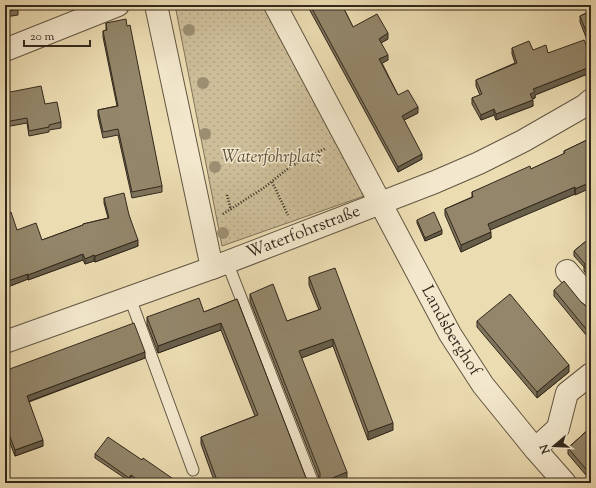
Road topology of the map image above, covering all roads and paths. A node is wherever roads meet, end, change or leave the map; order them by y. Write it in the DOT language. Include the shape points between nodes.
graph roads {
  1 [pos="118,5"];
  2 [pos="156,5"];
  3 [pos="275,5"];
  4 [pos="5,50"];
  5 [pos="591,100"];
  6 [pos="347,139"];
  7 [pos="272,182"];
  8 [pos="227,195"];
  9 [pos="380,203"];
  10 [pos="231,210"];
  11 [pos="202,222"];
  12 [pos="295,236"];
  13 [pos="219,265"];
  14 [pos="567,271"];
  15 [pos="130,298"];
  16 [pos="591,300"];
  17 [pos="5,342"];
  18 [pos="591,374"];
  19 [pos="535,449"];
  20 [pos="193,470"];
  21 [pos="313,483"];
  22 [pos="565,483"];
  1 -- 4 [label="street"];
  2 -- 11 [label="street"];
  3 -- 6 [label="street"];
  5 -- 9 [label="street, Waterfohrstraße" via="529,138 479,163"];
  6 -- 7 [label="path" via="290,167"];
  6 -- 9 [label="street"];
  7 -- 10 [label="path"];
  7 -- 12 [label="path"];
  8 -- 10 [label="path"];
  9 -- 12 [label="street, Waterfohrstraße"];
  9 -- 19 [label="street, Landsberghof" via="450,334 483,385"];
  10 -- 11 [label="path"];
  11 -- 13 [label="street"];
  12 -- 13 [label="street, Waterfohrstraße"];
  13 -- 15 [label="street, Waterfohrstraße"];
  13 -- 21 [label="lane"];
  14 -- 16 [label="street"];
  15 -- 17 [label="street, Waterfohrstraße"];
  15 -- 20 [label="lane"];
  18 -- 19 [label="street" via="567,393 558,428"];
  19 -- 22 [label="street, Landsberghof"];
}
